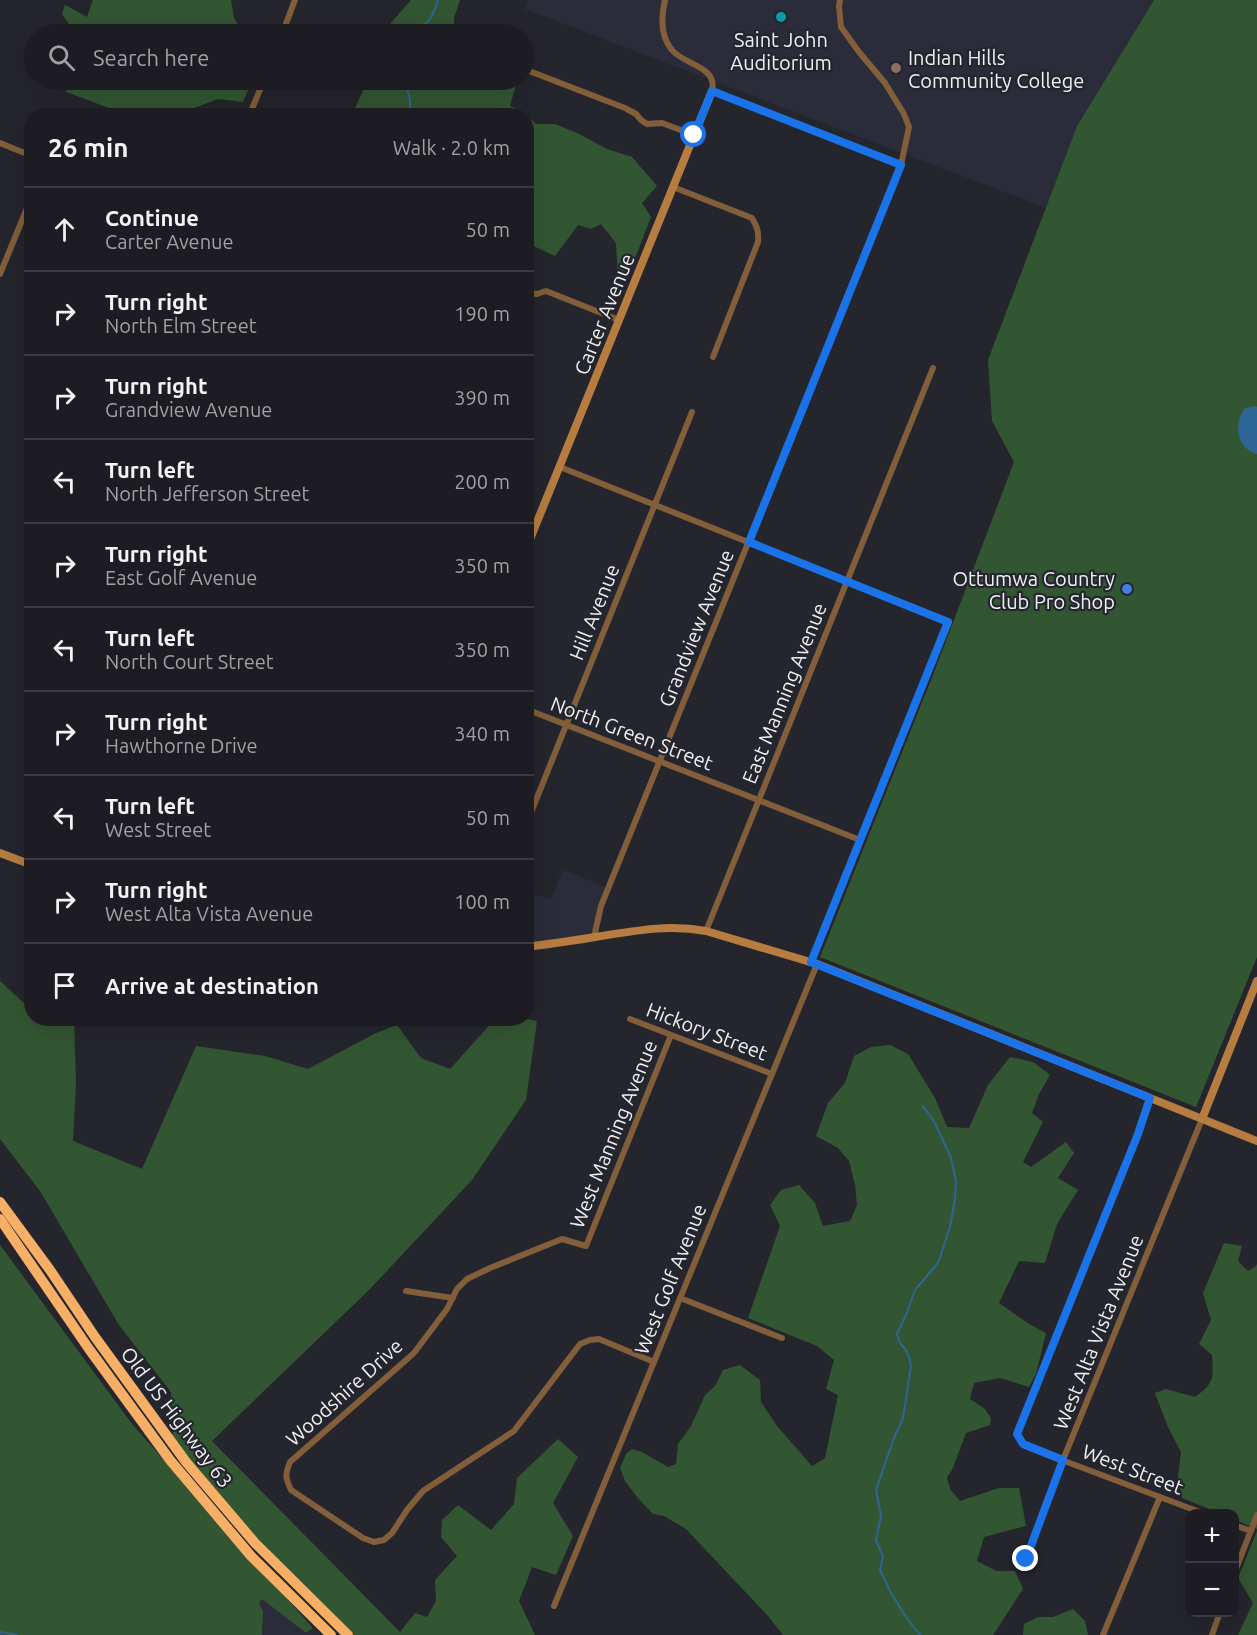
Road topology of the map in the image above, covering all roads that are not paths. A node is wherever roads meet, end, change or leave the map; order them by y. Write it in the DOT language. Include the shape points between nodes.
graph roads {
  1 [pos="295,0"];
  2 [pos="665,0"];
  3 [pos="840,0"];
  4 [pos="286,24"];
  5 [pos="534,73"];
  6 [pos="260,90"];
  7 [pos="712,91"];
  8 [pos="252,108"];
  9 [pos="694,135"];
  10 [pos="0,143"];
  11 [pos="24,153"];
  12 [pos="901,165"];
  13 [pos="673,187"];
  14 [pos="24,216"];
  15 [pos="0,274"];
  16 [pos="534,294"];
  17 [pos="619,320"];
  18 [pos="713,357"];
  19 [pos="933,368"];
  20 [pos="692,412"];
  21 [pos="560,467"];
  22 [pos="654,505"];
  23 [pos="534,530"];
  24 [pos="749,542"];
  25 [pos="847,582"];
  26 [pos="534,712"];
  27 [pos="567,724"];
  28 [pos="660,761"];
  29 [pos="759,800"];
  30 [pos="534,805"];
  31 [pos="860,840"];
  32 [pos="0,853"];
  33 [pos="24,862"];
  34 [pos="706,931"];
  35 [pos="594,937"];
  36 [pos="534,946"];
  37 [pos="814,963"];
  38 [pos="1257,981"];
  39 [pos="630,1019"];
  40 [pos="670,1035"];
  41 [pos="772,1074"];
  42 [pos="1150,1098"];
  43 [pos="1202,1119"];
  44 [pos="1257,1141"];
  45 [pos="0,1202"];
  46 [pos="0,1219"];
  47 [pos="586,1246"];
  48 [pos="406,1291"];
  49 [pos="453,1298"];
  50 [pos="680,1298"];
  51 [pos="782,1338"];
  52 [pos="654,1362"];
  53 [pos="1063,1460"];
  54 [pos="1160,1497"];
  55 [pos="1192,1509"];
  56 [pos="1257,1515"];
  57 [pos="1239,1527"];
  58 [pos="1251,1531"];
  59 [pos="1026,1559"];
  60 [pos="1238,1563"];
  61 [pos="554,1606"];
  62 [pos="1218,1617"];
  63 [pos="331,1635"];
  64 [pos="348,1635"];
  65 [pos="1103,1635"];
  66 [pos="1212,1635"];
  1 -- 4 [label="street"];
  2 -- 7 [label="street" via="665,39 673,52 712,78"];
  3 -- 12 [label="street, Grandview Avenue" via="841,27 885,83 909,127"];
  5 -- 9 [label="street" via="626,108 647,124 668,125"];
  6 -- 8 [label="street"];
  7 -- 9 [label="main road, Carter Avenue"];
  7 -- 12 [label="street"];
  9 -- 13 [label="main road, Carter Avenue"];
  10 -- 11 [label="street"];
  12 -- 24 [label="street, Grandview Avenue"];
  13 -- 17 [label="main road, Carter Avenue"];
  13 -- 18 [label="street" via="752,218 759,232"];
  14 -- 15 [label="street"];
  16 -- 17 [label="street" via="546,291"];
  17 -- 21 [label="main road, Carter Avenue"];
  19 -- 25 [label="street, East Manning Avenue"];
  20 -- 22 [label="street, Hill Avenue"];
  21 -- 22 [label="street"];
  21 -- 23 [label="main road, Carter Avenue"];
  22 -- 24 [label="street"];
  22 -- 27 [label="street, Hill Avenue"];
  24 -- 25 [label="street"];
  24 -- 28 [label="street, Grandview Avenue"];
  25 -- 29 [label="street, East Manning Avenue"];
  25 -- 31 [label="street, West Golf Avenue" via="948,622"];
  26 -- 27 [label="street, North Green Street"];
  27 -- 28 [label="street, North Green Street"];
  27 -- 30 [label="street, Hill Avenue"];
  28 -- 29 [label="street, North Green Street"];
  28 -- 35 [label="street, Grandview Avenue" via="601,906"];
  29 -- 31 [label="street, North Green Street"];
  29 -- 34 [label="street, East Manning Avenue"];
  31 -- 37 [label="street, West Golf Avenue"];
  32 -- 33 [label="main road"];
  34 -- 35 [label="main road" via="663,927"];
  34 -- 37 [label="main road"];
  35 -- 36 [label="main road"];
  37 -- 41 [label="street, West Golf Avenue"];
  37 -- 42 [label="main road"];
  38 -- 43 [label="main road"];
  39 -- 40 [label="street, Hickory Street"];
  40 -- 41 [label="street, Hickory Street"];
  40 -- 47 [label="street, West Manning Avenue"];
  41 -- 50 [label="street, West Golf Avenue"];
  42 -- 43 [label="main road"];
  42 -- 53 [label="street, West Street" via="1017,1434 1030,1448"];
  43 -- 44 [label="main road"];
  43 -- 53 [label="street, West Alta Vista Avenue"];
  45 -- 64 [label="highway, Old US Highway 63" via="186,1462 255,1543"];
  46 -- 63 [label="highway" via="170,1460 251,1556"];
  47 -- 49 [label="street, Woodshire Drive" via="562,1239 467,1279"];
  48 -- 49 [label="street"];
  49 -- 52 [label="street, Woodshire Drive" via="414,1353 290,1462 285,1474 291,1490 374,1542 392,1533 423,1491 514,1431 580,1344 599,1340"];
  50 -- 51 [label="street"];
  50 -- 52 [label="street, West Golf Avenue"];
  52 -- 61 [label="street, West Golf Avenue"];
  53 -- 54 [label="street, West Street"];
  53 -- 59 [label="street, West Alta Vista Avenue"];
  54 -- 55 [label="street, West Street"];
  54 -- 65 [label="street"];
  56 -- 58 [label="street"];
  57 -- 58 [label="street"];
  58 -- 60 [label="street"];
  62 -- 66 [label="street"];
}
